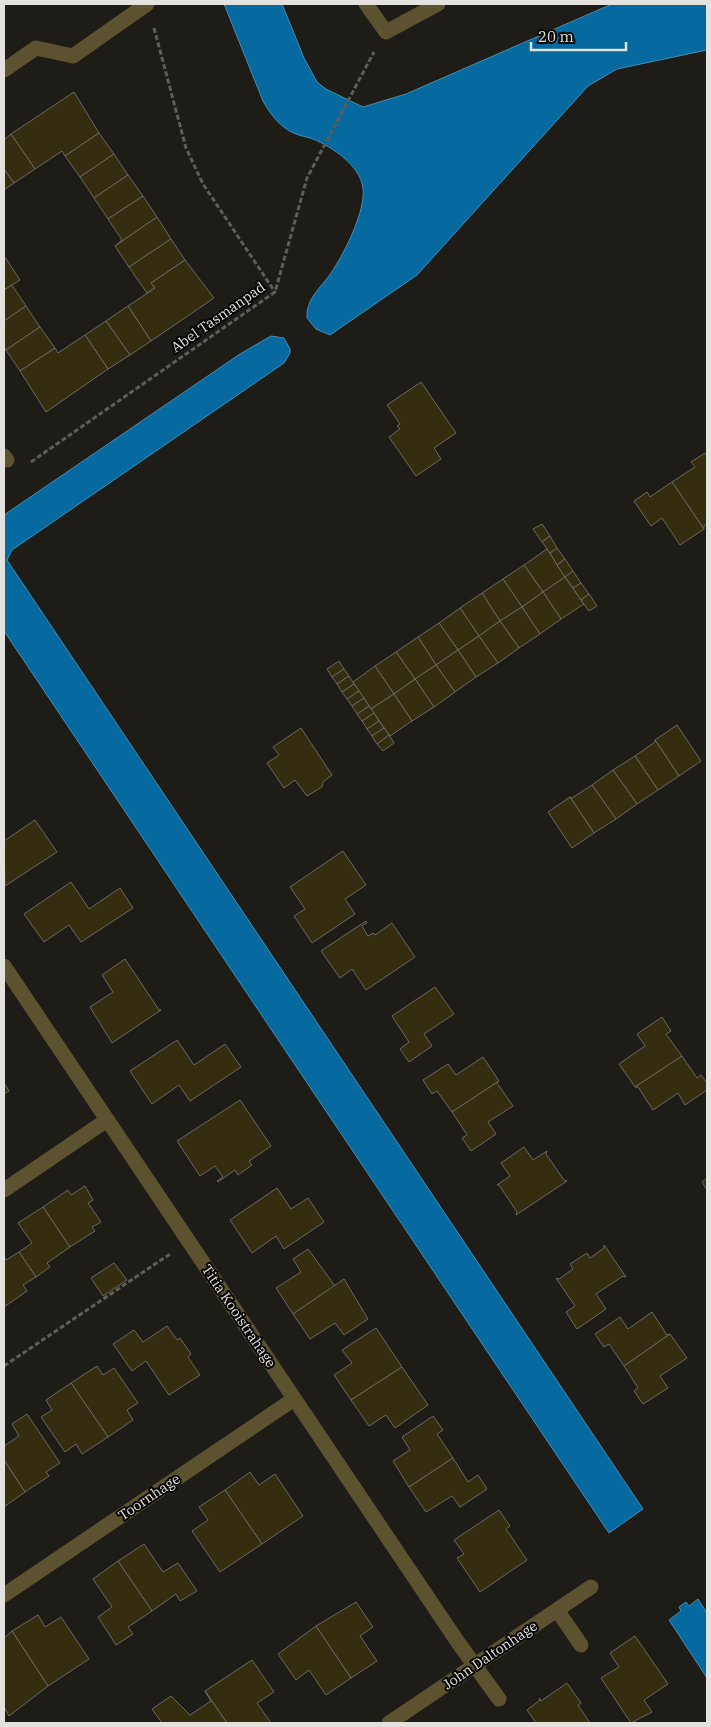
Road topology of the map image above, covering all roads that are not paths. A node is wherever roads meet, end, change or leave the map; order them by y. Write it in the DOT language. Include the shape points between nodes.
graph roads {
  1 [pos="366,4"];
  2 [pos="438,4"];
  3 [pos="148,5"];
  4 [pos="4,70"];
  5 [pos="4,966"];
  6 [pos="107,1120"];
  7 [pos="4,1190"];
  8 [pos="294,1399"];
  9 [pos="591,1586"];
  10 [pos="4,1595"];
  11 [pos="557,1610"];
  12 [pos="581,1645"];
  13 [pos="474,1665"];
  14 [pos="499,1699"];
  15 [pos="389,1723"];
  1 -- 2 [label="street" via="386,32"];
  3 -- 4 [label="street" via="73,56 36,48"];
  5 -- 6 [label="street, Titia Kooistrahage"];
  6 -- 7 [label="street"];
  6 -- 8 [label="street, Titia Kooistrahage"];
  8 -- 10 [label="street, Toornhage"];
  8 -- 13 [label="street, Titia Kooistrahage"];
  9 -- 11 [label="street, John Daltonhage"];
  11 -- 12 [label="street"];
  11 -- 13 [label="street, John Daltonhage"];
  13 -- 14 [label="street, Titia Kooistrahage"];
  13 -- 15 [label="street, John Daltonhage"];
}
